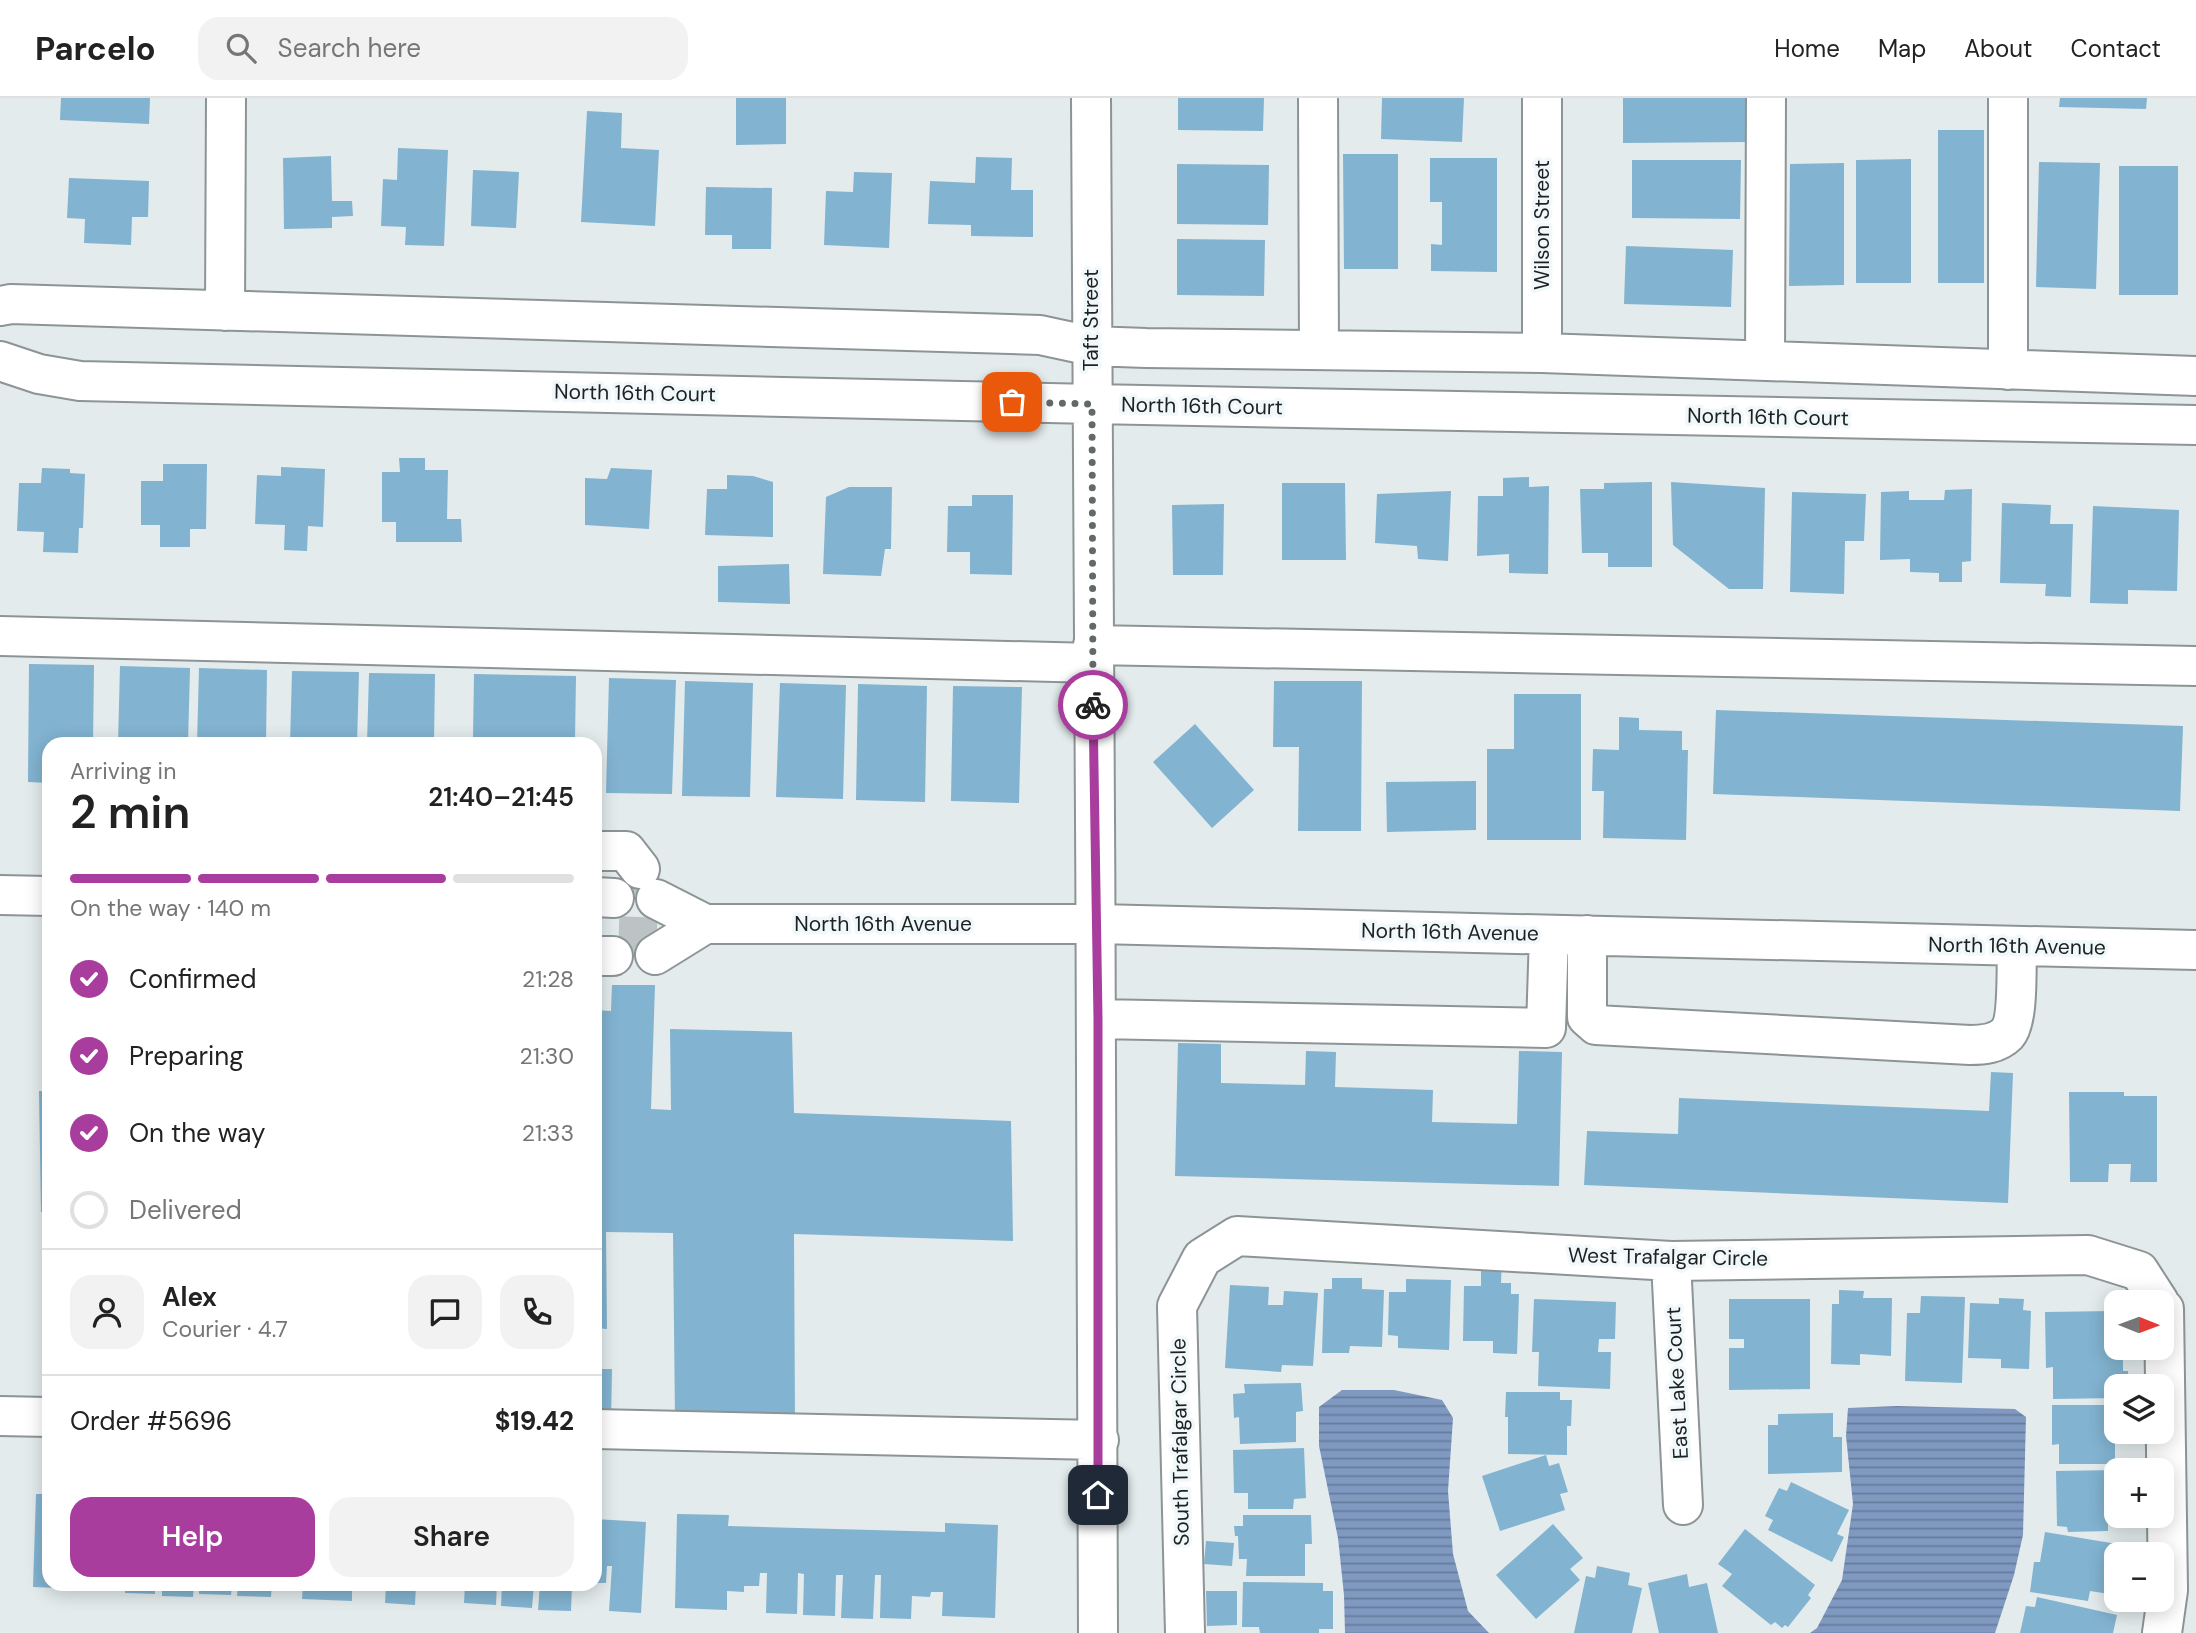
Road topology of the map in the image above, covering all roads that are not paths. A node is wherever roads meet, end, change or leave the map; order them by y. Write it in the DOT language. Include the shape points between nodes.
graph roads {
  1 [pos="226,98"];
  2 [pos="1091,98"];
  3 [pos="1318,98"];
  4 [pos="1542,98"];
  5 [pos="1766,98"];
  6 [pos="2008,98"];
  7 [pos="0,306"];
  8 [pos="225,311"];
  9 [pos="1091,346"];
  10 [pos="1319,350"];
  11 [pos="1542,353"];
  12 [pos="0,361"];
  13 [pos="1765,361"];
  14 [pos="2008,370"];
  15 [pos="39,374"];
  16 [pos="2196,376"];
  17 [pos="0,387"];
  18 [pos="1092,404"];
  19 [pos="2196,425"];
  20 [pos="0,636"];
  21 [pos="1093,654"];
  22 [pos="2196,666"];
  23 [pos="602,851"];
  24 [pos="0,895"];
  25 [pos="42,896"];
  26 [pos="705,924"];
  27 [pos="1097,924"];
  28 [pos="1549,934"];
  29 [pos="1587,935"];
  30 [pos="2017,946"];
  31 [pos="2196,950"];
  32 [pos="655,955"];
  33 [pos="1098,1019"];
  34 [pos="1202,1258"];
  35 [pos="1671,1261"];
  36 [pos="2148,1290"];
  37 [pos="2165,1360"];
  38 [pos="0,1416"];
  39 [pos="42,1417"];
  40 [pos="602,1429"];
  41 [pos="1099,1440"];
  42 [pos="1683,1505"];
  43 [pos="1098,1633"];
  44 [pos="1185,1633"];
  45 [pos="2162,1633"];
  1 -- 8 [label="street"];
  2 -- 9 [label="street, Taft Street"];
  3 -- 10 [label="street"];
  4 -- 11 [label="street, Wilson Street"];
  5 -- 13 [label="street"];
  6 -- 14 [label="street"];
  7 -- 8 [label="street"];
  8 -- 9 [label="street" via="1040,335"];
  9 -- 10 [label="street"];
  9 -- 18 [label="street, Taft Street"];
  10 -- 11 [label="street"];
  11 -- 13 [label="street"];
  12 -- 15 [label="street, North 16th Court"];
  13 -- 14 [label="street"];
  14 -- 16 [label="street"];
  15 -- 17 [label="street"];
  15 -- 18 [label="street, North 16th Court" via="80,381"];
  18 -- 19 [label="street, North 16th Court"];
  18 -- 21 [label="street, Taft Street"];
  20 -- 21 [label="street"];
  21 -- 22 [label="street"];
  21 -- 27 [label="street, Taft Street"];
  23 -- 26 [label="street" via="626,851 648,884"];
  24 -- 25 [label="street"];
  26 -- 27 [label="street, North 16th Avenue"];
  26 -- 32 [label="street"];
  27 -- 28 [label="street, North 16th Avenue"];
  27 -- 33 [label="street, Taft Street"];
  28 -- 29 [label="street, North 16th Avenue"];
  28 -- 33 [label="street" via="1546,1028"];
  29 -- 30 [label="street, North 16th Avenue"];
  29 -- 30 [label="street" via="1587,1017 1596,1025 1970,1045 1991,1044 2008,1034 2014,1019"];
  30 -- 31 [label="street, North 16th Avenue"];
  33 -- 41 [label="street, Taft Street"];
  34 -- 35 [label="street, West Trafalgar Circle" via="1237,1236"];
  34 -- 44 [label="street, South Trafalgar Circle" via="1177,1306"];
  35 -- 36 [label="street, West Trafalgar Circle" via="2088,1255"];
  35 -- 42 [label="street, East Lake Court"];
  37 -- 45 [label="street" via="2168,1590"];
  38 -- 39 [label="street"];
  40 -- 41 [label="street"];
  41 -- 43 [label="street, Taft Street"];
}
